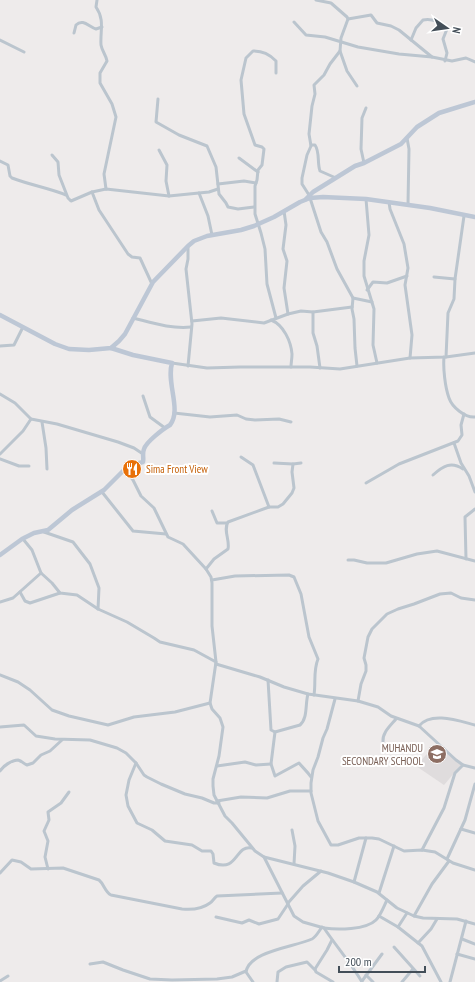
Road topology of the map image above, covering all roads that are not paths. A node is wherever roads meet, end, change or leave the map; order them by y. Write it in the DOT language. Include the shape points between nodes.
graph roads {
  1 [pos="97,0"];
  2 [pos="316,0"];
  3 [pos="348,19"];
  4 [pos="294,22"];
  5 [pos="102,27"];
  6 [pos="74,33"];
  7 [pos="0,40"];
  8 [pos="341,40"];
  9 [pos="411,40"];
  10 [pos="340,51"];
  11 [pos="24,52"];
  12 [pos="432,56"];
  13 [pos="445,61"];
  14 [pos="475,62"];
  15 [pos="276,73"];
  16 [pos="357,86"];
  17 [pos="158,99"];
  18 [pos="475,102"];
  19 [pos="366,108"];
  20 [pos="407,138"];
  21 [pos="311,145"];
  22 [pos="159,150"];
  23 [pos="52,155"];
  24 [pos="239,158"];
  25 [pos="0,161"];
  26 [pos="364,163"];
  27 [pos="258,172"];
  28 [pos="336,178"];
  29 [pos="256,183"];
  30 [pos="218,184"];
  31 [pos="106,189"];
  32 [pos="218,190"];
  33 [pos="92,192"];
  34 [pos="200,193"];
  35 [pos="66,195"];
  36 [pos="169,196"];
  37 [pos="308,198"];
  38 [pos="366,199"];
  39 [pos="389,202"];
  40 [pos="408,204"];
  41 [pos="254,207"];
  42 [pos="284,211"];
  43 [pos="464,216"];
  44 [pos="475,217"];
  45 [pos="258,225"];
  46 [pos="212,235"];
  47 [pos="188,246"];
  48 [pos="407,276"];
  49 [pos="434,277"];
  50 [pos="455,279"];
  51 [pos="152,284"];
  52 [pos="367,290"];
  53 [pos="353,298"];
  54 [pos="372,302"];
  55 [pos="352,307"];
  56 [pos="313,312"];
  57 [pos="288,314"];
  58 [pos="0,315"];
  59 [pos="133,318"];
  60 [pos="276,318"];
  61 [pos="271,320"];
  62 [pos="192,321"];
  63 [pos="23,327"];
  64 [pos="191,327"];
  65 [pos="0,346"];
  66 [pos="111,348"];
  67 [pos="475,353"];
  68 [pos="445,357"];
  69 [pos="410,358"];
  70 [pos="172,363"];
  71 [pos="377,363"];
  72 [pos="188,366"];
  73 [pos="357,366"];
  74 [pos="291,368"];
  75 [pos="320,368"];
  76 [pos="0,394"];
  77 [pos="143,396"];
  78 [pos="174,413"];
  79 [pos="464,414"];
  80 [pos="475,417"];
  81 [pos="31,419"];
  82 [pos="42,422"];
  83 [pos="291,422"];
  84 [pos="165,428"];
  85 [pos="454,443"];
  86 [pos="1,452"];
  87 [pos="143,454"];
  88 [pos="241,457"];
  89 [pos="0,459"];
  90 [pos="274,463"];
  91 [pos="301,463"];
  92 [pos="292,464"];
  93 [pos="29,466"];
  94 [pos="47,469"];
  95 [pos="125,469"];
  96 [pos="464,469"];
  97 [pos="433,475"];
  98 [pos="366,483"];
  99 [pos="102,492"];
  100 [pos="475,492"];
  101 [pos="269,508"];
  102 [pos="475,509"];
  103 [pos="212,511"];
  104 [pos="227,523"];
  105 [pos="44,532"];
  106 [pos="166,534"];
  107 [pos="22,539"];
  108 [pos="0,555"];
  109 [pos="466,559"];
  110 [pos="348,560"];
  111 [pos="475,561"];
  112 [pos="206,569"];
  113 [pos="41,573"];
  114 [pos="212,580"];
  115 [pos="20,592"];
  116 [pos="60,593"];
  117 [pos="475,600"];
  118 [pos="0,602"];
  119 [pos="98,610"];
  120 [pos="216,663"];
  121 [pos="0,675"];
  122 [pos="268,680"];
  123 [pos="308,694"];
  124 [pos="314,696"];
  125 [pos="335,699"];
  126 [pos="358,701"];
  127 [pos="210,703"];
  128 [pos="396,718"];
  129 [pos="475,725"];
  130 [pos="419,726"];
  131 [pos="0,727"];
  132 [pos="275,732"];
  133 [pos="63,740"];
  134 [pos="383,742"];
  135 [pos="136,763"];
  136 [pos="271,764"];
  137 [pos="463,765"];
  138 [pos="217,766"];
  139 [pos="475,768"];
  140 [pos="0,771"];
  141 [pos="311,777"];
  142 [pos="475,784"];
  143 [pos="311,791"];
  144 [pos="69,792"];
  145 [pos="218,802"];
  146 [pos="462,829"];
  147 [pos="292,830"];
  148 [pos="475,833"];
  149 [pos="366,838"];
  150 [pos="394,846"];
  151 [pos="253,848"];
  152 [pos="422,850"];
  153 [pos="264,857"];
  154 [pos="448,860"];
  155 [pos="294,864"];
  156 [pos="48,869"];
  157 [pos="475,870"];
  158 [pos="321,871"];
  159 [pos="0,873"];
  160 [pos="354,882"];
  161 [pos="282,893"];
  162 [pos="379,894"];
  163 [pos="387,900"];
  164 [pos="288,904"];
  165 [pos="407,914"];
  166 [pos="379,916"];
  167 [pos="414,916"];
  168 [pos="216,917"];
  169 [pos="437,919"];
  170 [pos="466,921"];
  171 [pos="475,924"];
  172 [pos="323,927"];
  173 [pos="398,927"];
  174 [pos="332,940"];
  175 [pos="462,940"];
  176 [pos="418,943"];
  177 [pos="475,944"];
  178 [pos="394,947"];
  179 [pos="382,954"];
  180 [pos="457,954"];
  181 [pos="475,959"];
  182 [pos="90,964"];
  183 [pos="413,969"];
  184 [pos="315,970"];
  185 [pos="246,971"];
  186 [pos="366,975"];
  187 [pos="8,976"];
  188 [pos="420,976"];
  189 [pos="0,981"];
  190 [pos="253,982"];
  191 [pos="277,982"];
  192 [pos="332,982"];
  193 [pos="362,982"];
  194 [pos="373,982"];
  195 [pos="402,982"];
  196 [pos="441,982"];
  197 [pos="450,982"];
  1 -- 5 [label="street" via="96,7 101,16"];
  2 -- 3 [label="street" via="331,3"];
  3 -- 8 [label="street"];
  3 -- 9 [label="street" via="371,15 377,23 392,26"];
  4 -- 8 [label="street" via="306,35"];
  5 -- 6 [label="street" via="96,29 84,22 78,23"];
  5 -- 31 [label="street" via="102,48 107,61 100,73 100,83 116,117 104,174"];
  7 -- 11 [label="street"];
  8 -- 10 [label="street"];
  8 -- 12 [label="street" via="358,47"];
  9 -- 12 [label="street"];
  9 -- 13 [label="street" via="423,20 443,23 447,29 443,39 447,53"];
  10 -- 16 [label="street" via="347,71"];
  10 -- 21 [label="street" via="314,85 309,134"];
  12 -- 13 [label="street"];
  13 -- 14 [label="street" via="466,58"];
  15 -- 27 [label="street" via="276,61 270,55 253,51 246,58 241,77 243,108 248,124 255,145 264,149 262,165"];
  17 -- 30 [label="street" via="156,122 207,146 216,167"];
  18 -- 20 [label="street" via="439,113 417,127"];
  19 -- 26 [label="street" via="362,118"];
  20 -- 26 [label="street" via="401,144"];
  20 -- 40 [label="street"];
  21 -- 28 [label="street" via="315,144 317,148 319,170"];
  21 -- 37 [label="street" via="302,178"];
  22 -- 36 [label="street" via="167,165 166,181"];
  23 -- 35 [label="street" via="58,162 59,175"];
  24 -- 27 [label="street"];
  25 -- 35 [label="street" via="8,165 12,178"];
  26 -- 28 [label="street"];
  27 -- 29 [label="street"];
  28 -- 37 [label="street"];
  29 -- 30 [label="street" via="244,181"];
  29 -- 41 [label="street"];
  30 -- 32 [label="street"];
  31 -- 33 [label="street"];
  31 -- 36 [label="street"];
  32 -- 34 [label="street"];
  32 -- 41 [label="street" via="228,207"];
  33 -- 35 [label="street" via="73,201"];
  33 -- 51 [label="street" via="99,210 128,254 140,258"];
  34 -- 36 [label="street"];
  34 -- 46 [label="street"];
  37 -- 38 [label="street"];
  37 -- 42 [label="street"];
  37 -- 53 [label="street" via="320,232"];
  38 -- 39 [label="street"];
  38 -- 52 [label="street" via="369,234 364,276"];
  39 -- 40 [label="street"];
  39 -- 48 [label="street" via="405,250"];
  40 -- 43 [label="street"];
  41 -- 45 [label="street"];
  42 -- 45 [label="street"];
  42 -- 57 [label="street" via="286,225 283,249 287,261 284,288"];
  43 -- 44 [label="street"];
  43 -- 50 [label="street"];
  45 -- 46 [label="street"];
  45 -- 60 [label="street" via="265,249 267,284"];
  46 -- 47 [label="street"];
  47 -- 51 [label="street"];
  47 -- 62 [label="street" via="186,269"];
  48 -- 52 [label="street" via="387,283 373,282"];
  48 -- 69 [label="street" via="406,291 412,335"];
  49 -- 50 [label="street"];
  50 -- 68 [label="street" via="454,299 448,312"];
  51 -- 59 [label="street"];
  52 -- 54 [label="street"];
  53 -- 54 [label="street"];
  53 -- 55 [label="street"];
  54 -- 71 [label="street"];
  55 -- 56 [label="street"];
  55 -- 73 [label="street"];
  56 -- 57 [label="street" via="303,310"];
  56 -- 75 [label="street" via="313,333"];
  57 -- 60 [label="street"];
  58 -- 63 [label="street"];
  59 -- 64 [label="street" via="168,327"];
  59 -- 66 [label="street" via="125,334"];
  60 -- 61 [label="street"];
  61 -- 62 [label="street" via="261,323 216,318"];
  61 -- 74 [label="street" via="278,324 289,340"];
  62 -- 64 [label="street"];
  63 -- 65 [label="street" via="14,345"];
  63 -- 66 [label="street" via="69,349"];
  64 -- 72 [label="street"];
  66 -- 70 [label="street"];
  67 -- 68 [label="street"];
  68 -- 69 [label="street"];
  68 -- 79 [label="street" via="449,397"];
  69 -- 71 [label="street"];
  70 -- 72 [label="street"];
  70 -- 78 [label="street" via="170,371"];
  71 -- 73 [label="street"];
  72 -- 74 [label="street"];
  73 -- 75 [label="street" via="340,369"];
  74 -- 75 [label="street"];
  76 -- 81 [label="street"];
  77 -- 84 [label="street" via="150,417"];
  78 -- 83 [label="street" via="210,417 237,415 246,419 279,419"];
  78 -- 84 [label="street" via="171,424"];
  79 -- 80 [label="street"];
  79 -- 85 [label="street" via="462,435"];
  81 -- 82 [label="street"];
  81 -- 86 [label="street" via="23,431"];
  82 -- 87 [label="street" via="118,442"];
  82 -- 94 [label="street"];
  84 -- 87 [label="street" via="146,446"];
  85 -- 96 [label="street"];
  85 -- 98 [label="street" via="404,462"];
  87 -- 95 [label="street" via="143,462"];
  88 -- 101 [label="street" via="253,465"];
  89 -- 93 [label="street" via="19,466"];
  90 -- 92 [label="street"];
  91 -- 92 [label="street"];
  92 -- 101 [label="street" via="292,493 278,508"];
  95 -- 99 [label="street"];
  95 -- 106 [label="street" via="141,496 154,508"];
  96 -- 97 [label="street" via="450,465"];
  96 -- 100 [label="street"];
  99 -- 105 [label="street" via="72,510"];
  99 -- 106 [label="street" via="132,531"];
  101 -- 104 [label="street"];
  102 -- 109 [label="street" via="466,517"];
  103 -- 104 [label="street" via="217,523"];
  104 -- 112 [label="street" via="228,549 214,559"];
  105 -- 107 [label="street" via="34,533"];
  105 -- 119 [label="street" via="73,542 90,564 99,588"];
  106 -- 112 [label="street" via="183,544"];
  107 -- 108 [label="street"];
  107 -- 113 [label="street" via="32,550"];
  109 -- 110 [label="street" via="433,551 386,563"];
  109 -- 111 [label="street"];
  112 -- 114 [label="street"];
  113 -- 115 [label="street"];
  113 -- 116 [label="street"];
  114 -- 120 [label="street" via="212,626"];
  114 -- 124 [label="street" via="235,576 294,577 301,594 309,637 318,659 314,668"];
  115 -- 116 [label="street" via="25,601 30,603"];
  115 -- 118 [label="street" via="13,598"];
  116 -- 119 [label="street" via="77,595"];
  117 -- 126 [label="street" via="440,594 387,614 372,629 368,637 364,658 366,671"];
  119 -- 120 [label="street" via="127,622 160,642 194,650"];
  120 -- 122 [label="street"];
  120 -- 127 [label="street"];
  121 -- 127 [label="street" via="30,690 52,710 108,725 134,717 176,712"];
  122 -- 123 [label="street"];
  122 -- 132 [label="street" via="270,723 271,730"];
  123 -- 124 [label="street"];
  123 -- 132 [label="street" via="303,723"];
  124 -- 125 [label="street"];
  125 -- 126 [label="street"];
  125 -- 141 [label="street"];
  126 -- 128 [label="street" via="378,707"];
  127 -- 138 [label="street" via="223,727"];
  128 -- 130 [label="street"];
  128 -- 134 [label="street" via="384,733"];
  129 -- 130 [label="street" via="433,718 424,720"];
  130 -- 137 [label="street"];
  131 -- 133 [label="street" via="24,726 36,736"];
  132 -- 136 [label="street"];
  133 -- 135 [label="street" via="85,740 105,745 122,751"];
  133 -- 140 [label="street" via="33,763 25,765 19,760"];
  135 -- 145 [label="street" via="144,775 160,784 214,803"];
  135 -- 151 [label="street" via="126,795 128,806 139,824 152,830 165,841 211,851 214,863 224,865 234,862 241,850"];
  136 -- 138 [label="street" via="256,765 245,762"];
  136 -- 141 [label="street" via="275,776 299,763"];
  137 -- 139 [label="street"];
  137 -- 152 [label="street" via="455,773 444,808"];
  138 -- 145 [label="street" via="212,786"];
  141 -- 143 [label="street"];
  142 -- 146 [label="street"];
  143 -- 145 [label="street" via="290,791 266,798 241,797"];
  143 -- 149 [label="street" via="318,821 331,845"];
  144 -- 156 [label="street" via="61,803 48,812 49,820 44,831 48,840 45,857"];
  145 -- 151 [label="street" via="225,816"];
  146 -- 148 [label="street"];
  146 -- 154 [label="street"];
  147 -- 155 [label="street" via="295,846"];
  149 -- 150 [label="street" via="378,839"];
  149 -- 160 [label="street"];
  150 -- 152 [label="street" via="404,851"];
  150 -- 162 [label="street"];
  151 -- 153 [label="street"];
  152 -- 154 [label="street" via="435,852"];
  153 -- 155 [label="street"];
  153 -- 161 [label="street"];
  154 -- 157 [label="street"];
  154 -- 167 [label="street"];
  155 -- 158 [label="street"];
  156 -- 159 [label="street" via="31,870 21,862 12,860"];
  156 -- 161 [label="street" via="69,870 99,880 111,895 182,909 193,910 211,903 217,896"];
  158 -- 160 [label="street"];
  158 -- 164 [label="street" via="303,886"];
  160 -- 162 [label="street"];
  161 -- 164 [label="street"];
  162 -- 163 [label="street"];
  163 -- 165 [label="street"];
  163 -- 166 [label="street"];
  164 -- 168 [label="street" via="278,920 261,924 249,920 242,923"];
  164 -- 172 [label="street" via="296,918"];
  165 -- 167 [label="street"];
  165 -- 173 [label="street"];
  166 -- 172 [label="street" via="371,923 354,928"];
  166 -- 173 [label="street"];
  167 -- 169 [label="street"];
  169 -- 170 [label="street"];
  169 -- 176 [label="street"];
  170 -- 171 [label="street"];
  170 -- 175 [label="street"];
  172 -- 174 [label="street"];
  172 -- 185 [label="street" via="313,938 259,957"];
  173 -- 176 [label="street"];
  174 -- 184 [label="street"];
  174 -- 193 [label="street" via="353,965"];
  175 -- 177 [label="street"];
  175 -- 180 [label="street"];
  176 -- 196 [label="street"];
  178 -- 183 [label="street"];
  179 -- 186 [label="street"];
  180 -- 181 [label="street"];
  180 -- 197 [label="street"];
  182 -- 185 [label="street" via="103,962 150,979 172,980 217,979"];
  183 -- 188 [label="street"];
  183 -- 195 [label="street"];
  184 -- 191 [label="street" via="307,962 286,967 278,972"];
  184 -- 192 [label="street"];
  185 -- 190 [label="street"];
  186 -- 193 [label="street"];
  186 -- 194 [label="street"];
  187 -- 189 [label="street"];
}
